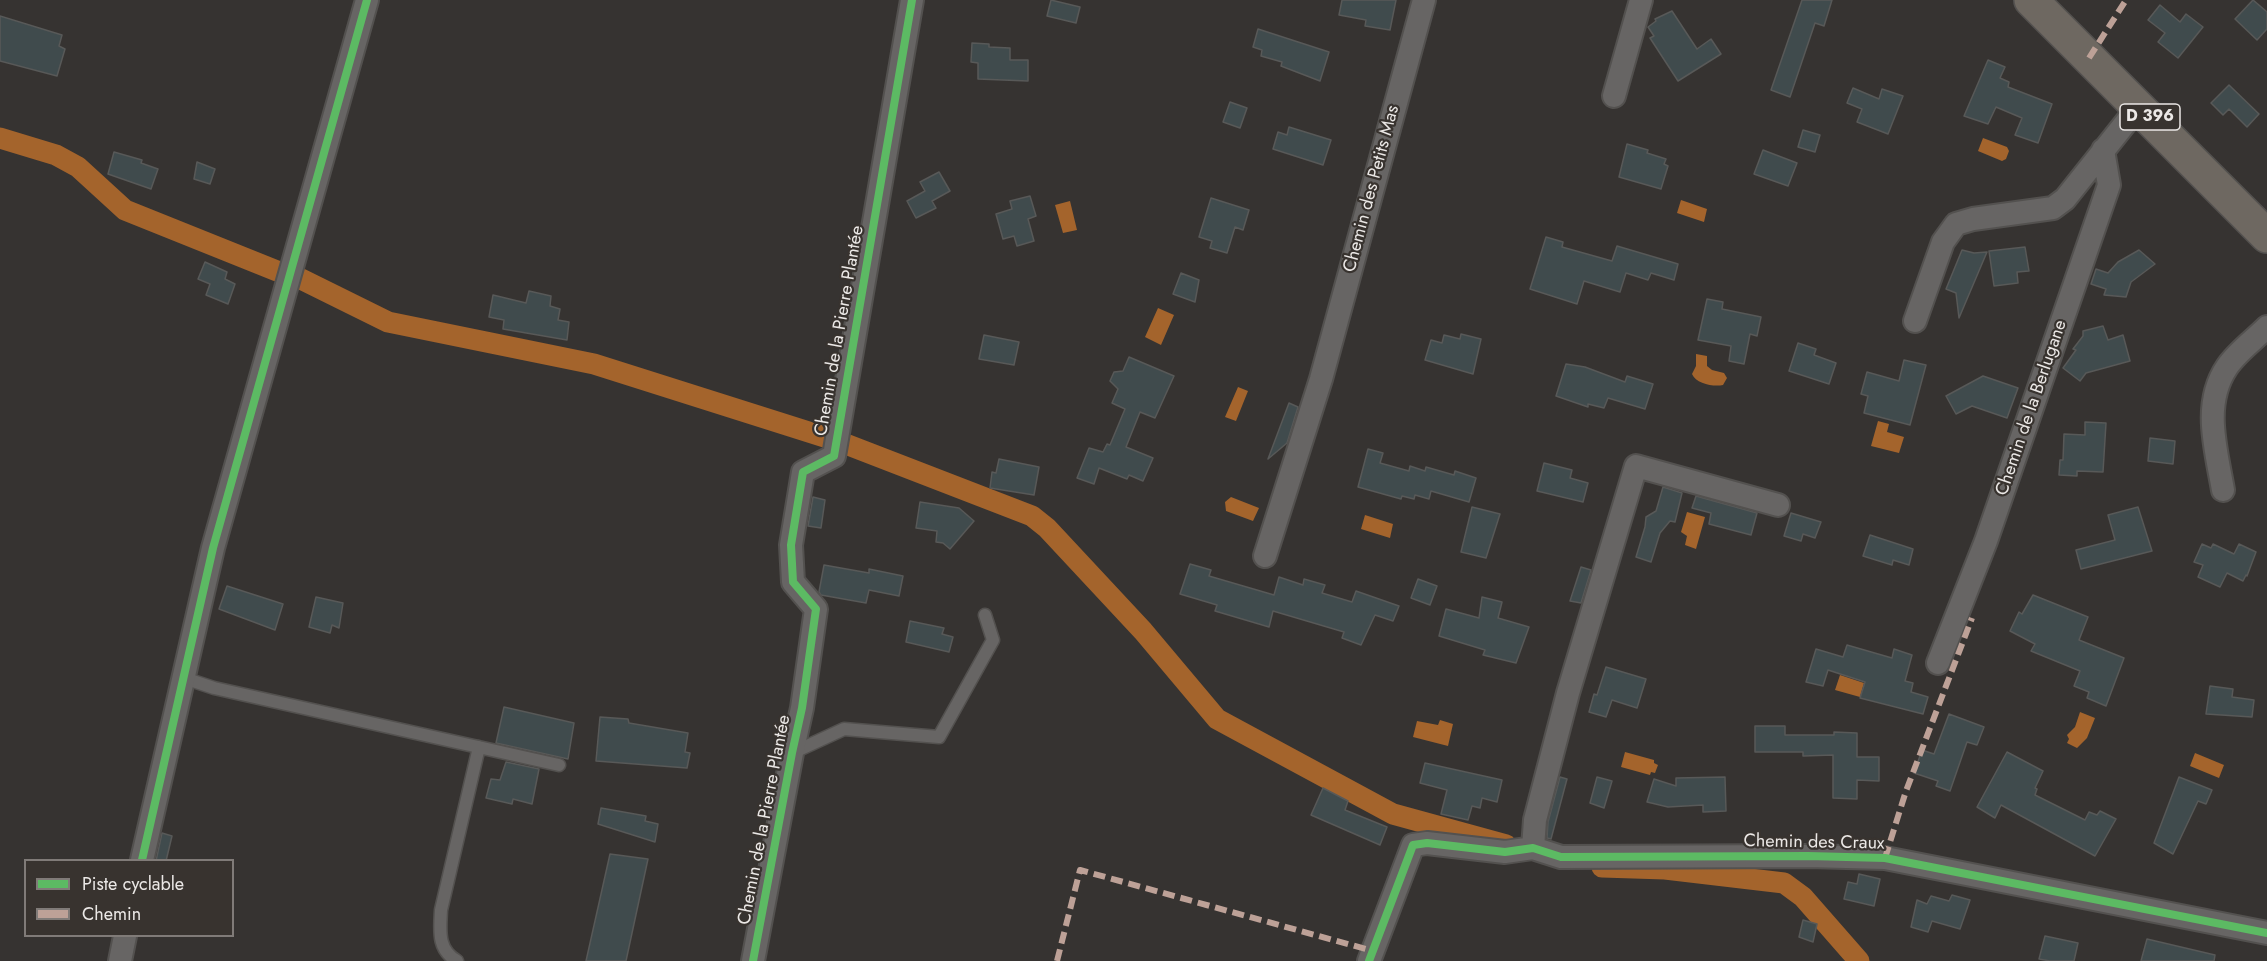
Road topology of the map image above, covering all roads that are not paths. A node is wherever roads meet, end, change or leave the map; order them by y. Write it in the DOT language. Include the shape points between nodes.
graph roads {
  1 [pos="367,0"];
  2 [pos="912,0"];
  3 [pos="1424,0"];
  4 [pos="1641,0"];
  5 [pos="2031,0"];
  6 [pos="1614,96"];
  7 [pos="2139,106"];
  8 [pos="2103,150"];
  9 [pos="2267,236"];
  10 [pos="1915,321"];
  11 [pos="2267,327"];
  12 [pos="2223,490"];
  13 [pos="1778,505"];
  14 [pos="1265,556"];
  15 [pos="986,615"];
  16 [pos="1938,663"];
  17 [pos="184,678"];
  18 [pos="479,747"];
  19 [pos="792,753"];
  20 [pos="559,765"];
  21 [pos="1533,848"];
  22 [pos="142,859"];
  23 [pos="2267,933"];
  24 [pos="125,937"];
  25 [pos="120,961"];
  26 [pos="457,961"];
  27 [pos="753,961"];
  28 [pos="1369,961"];
  1 -- 17 [label="street" via="213,548"];
  2 -- 19 [label="street, Chemin de la Pierre Plantée" via="834,456 803,472 792,535 793,582 816,609"];
  3 -- 14 [label="street, Chemin des Petits Mas" via="1321,379"];
  4 -- 6 [label="street"];
  5 -- 7 [label="main road, D 396"];
  7 -- 8 [label="street"];
  7 -- 9 [label="main road, D 396"];
  8 -- 10 [label="street" via="2065,199 2053,208 1956,224 1943,242"];
  8 -- 16 [label="street, Chemin de la Berlugane" via="2109,185 1986,541"];
  11 -- 12 [label="street" via="2227,367 2215,395 2211,424"];
  13 -- 21 [label="street" via="1636,466 1568,693 1535,820"];
  15 -- 19 [label="lane" via="993,640 939,737 844,729"];
  17 -- 18 [label="lane"];
  17 -- 22 [label="street"];
  18 -- 20 [label="lane"];
  18 -- 26 [label="lane" via="441,910 440,938 448,954"];
  19 -- 27 [label="street, Chemin de la Pierre Plantée"];
  21 -- 23 [label="street, Chemin des Craux" via="1561,857 1885,858"];
  21 -- 28 [label="street, Chemin des Craux" via="1505,852 1427,843 1413,845"];
  24 -- 25 [label="street"];
}
